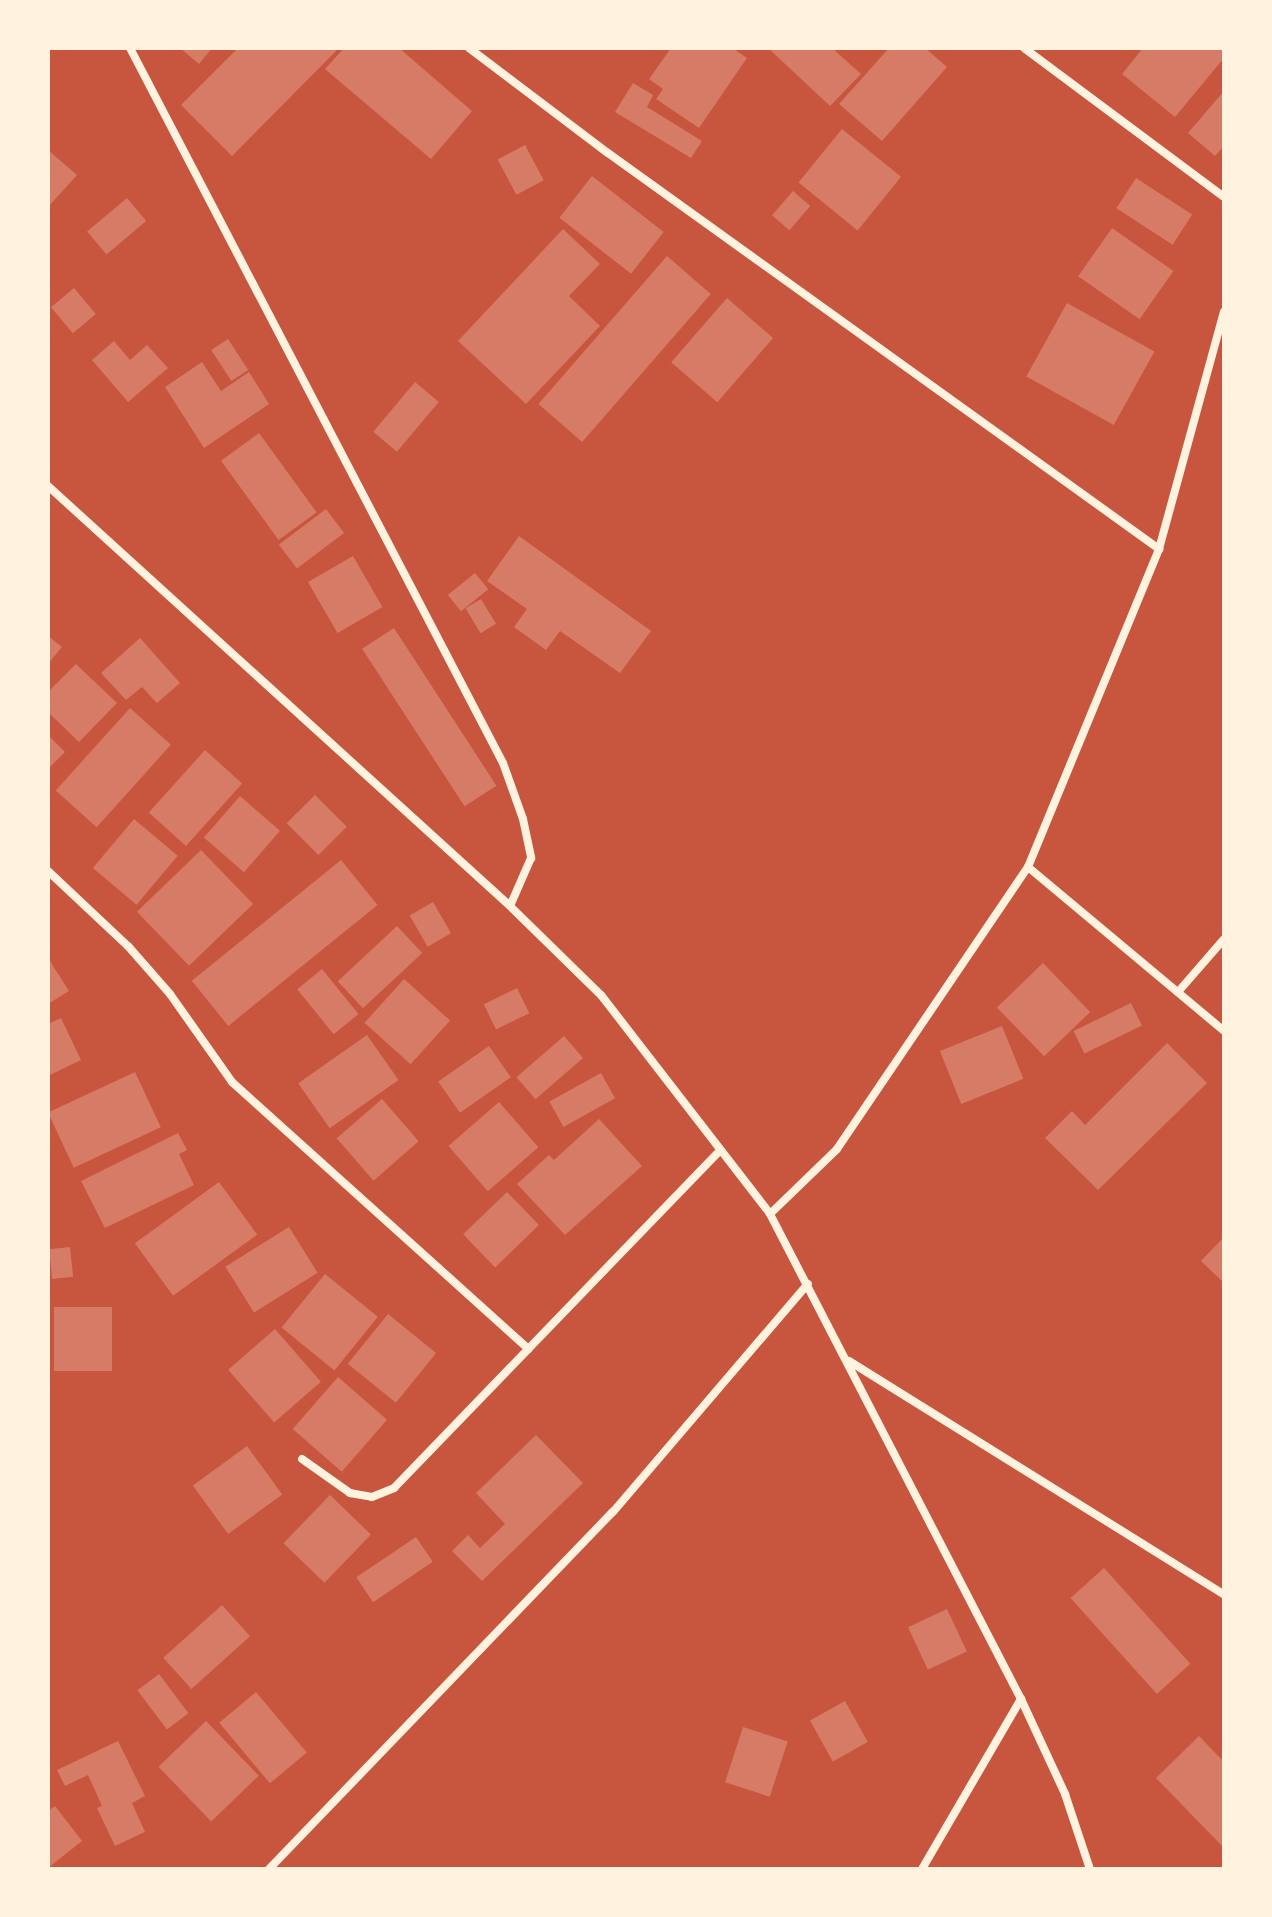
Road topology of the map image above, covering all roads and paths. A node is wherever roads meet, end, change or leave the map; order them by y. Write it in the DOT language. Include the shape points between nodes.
graph roads {
  1 [pos="130,48"];
  2 [pos="469,48"];
  3 [pos="1024,48"];
  4 [pos="1224,197"];
  5 [pos="1224,312"];
  6 [pos="1222,328"];
  7 [pos="48,486"];
  8 [pos="1159,549"];
  9 [pos="1028,867"];
  10 [pos="48,871"];
  11 [pos="510,906"];
  12 [pos="1224,939"];
  13 [pos="1178,992"];
  14 [pos="1224,1031"];
  15 [pos="720,1150"];
  16 [pos="770,1214"];
  17 [pos="808,1284"];
  18 [pos="529,1349"];
  19 [pos="849,1361"];
  20 [pos="302,1459"];
  21 [pos="1224,1594"];
  22 [pos="1021,1699"];
  23 [pos="269,1869"];
  24 [pos="922,1869"];
  25 [pos="1090,1869"];
  1 -- 11 [label="street" via="503,763 531,858"];
  2 -- 8 [label="street"];
  3 -- 4 [label="street"];
  5 -- 6 [label="street"];
  6 -- 8 [label="street"];
  7 -- 11 [label="street"];
  8 -- 9 [label="street"];
  9 -- 13 [label="street"];
  9 -- 16 [label="street" via="837,1149"];
  10 -- 18 [label="street" via="170,994 232,1082"];
  11 -- 15 [label="street" via="601,995"];
  12 -- 13 [label="street"];
  13 -- 14 [label="street"];
  15 -- 16 [label="street"];
  15 -- 18 [label="street"];
  16 -- 17 [label="street"];
  17 -- 19 [label="street"];
  17 -- 23 [label="street" via="613,1512"];
  18 -- 20 [label="street" via="394,1488 372,1497 350,1493"];
  19 -- 21 [label="street"];
  19 -- 22 [label="street"];
  22 -- 24 [label="street"];
  22 -- 25 [label="street" via="1065,1794"];
}
